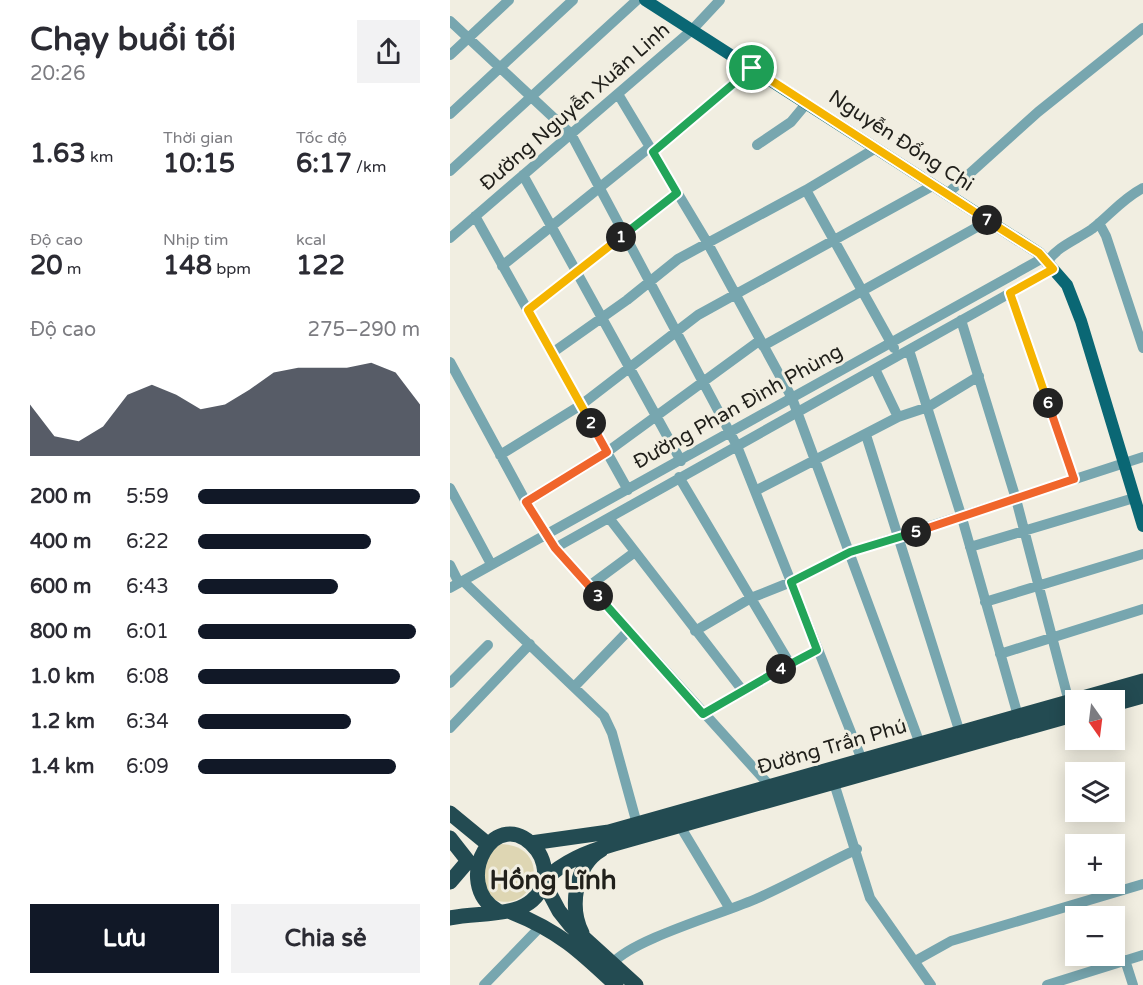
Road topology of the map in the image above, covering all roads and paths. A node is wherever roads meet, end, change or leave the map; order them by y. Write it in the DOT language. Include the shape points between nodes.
graph roads {
  1 [pos="509,0"];
  2 [pos="573,0"];
  3 [pos="637,0"];
  4 [pos="645,0"];
  5 [pos="720,0"];
  6 [pos="450,21"];
  7 [pos="1143,28"];
  8 [pos="692,30"];
  9 [pos="468,38"];
  10 [pos="450,55"];
  11 [pos="500,68"];
  12 [pos="752,68"];
  13 [pos="618,94"];
  14 [pos="531,97"];
  15 [pos="806,104"];
  16 [pos="450,114"];
  17 [pos="572,134"];
  18 [pos="757,145"];
  19 [pos="876,148"];
  20 [pos="652,150"];
  21 [pos="450,171"];
  22 [pos="523,175"];
  23 [pos="934,185"];
  24 [pos="600,187"];
  25 [pos="1143,188"];
  26 [pos="806,190"];
  27 [pos="677,193"];
  28 [pos="946,194"];
  29 [pos="475,216"];
  30 [pos="988,220"];
  31 [pos="1099,223"];
  32 [pos="552,227"];
  33 [pos="625,234"];
  34 [pos="450,238"];
  35 [pos="834,241"];
  36 [pos="707,242"];
  37 [pos="1048,263"];
  38 [pos="502,266"];
  39 [pos="576,273"];
  40 [pos="651,282"];
  41 [pos="862,291"];
  42 [pos="1010,293"];
  43 [pos="734,295"];
  44 [pos="528,310"];
  45 [pos="602,318"];
  46 [pos="961,320"];
  47 [pos="677,332"];
  48 [pos="890,342"];
  49 [pos="761,343"];
  50 [pos="1143,348"];
  51 [pos="909,350"];
  52 [pos="552,353"];
  53 [pos="898,356"];
  54 [pos="450,362"];
  55 [pos="629,369"];
  56 [pos="875,369"];
  57 [pos="979,376"];
  58 [pos="703,381"];
  59 [pos="792,398"];
  60 [pos="581,405"];
  61 [pos="928,407"];
  62 [pos="797,412"];
  63 [pos="654,417"];
  64 [pos="898,417"];
  65 [pos="730,433"];
  66 [pos="866,435"];
  67 [pos="737,446"];
  68 [pos="607,452"];
  69 [pos="500,455"];
  70 [pos="1143,457"];
  71 [pos="814,458"];
  72 [pos="681,461"];
  73 [pos="1124,462"];
  74 [pos="680,477"];
  75 [pos="1074,479"];
  76 [pos="450,488"];
  77 [pos="628,490"];
  78 [pos="755,491"];
  79 [pos="1134,498"];
  80 [pos="1016,499"];
  81 [pos="526,502"];
  82 [pos="609,518"];
  83 [pos="962,518"];
  84 [pos="1143,526"];
  85 [pos="1025,531"];
  86 [pos="546,534"];
  87 [pos="900,537"];
  88 [pos="970,547"];
  89 [pos="555,548"];
  90 [pos="635,552"];
  91 [pos="850,552"];
  92 [pos="1143,554"];
  93 [pos="491,564"];
  94 [pos="450,565"];
  95 [pos="791,582"];
  96 [pos="457,584"];
  97 [pos="1040,585"];
  98 [pos="590,586"];
  99 [pos="751,598"];
  100 [pos="986,602"];
  101 [pos="1143,609"];
  102 [pos="629,630"];
  103 [pos="695,631"];
  104 [pos="1051,638"];
  105 [pos="530,644"];
  106 [pos="488,645"];
  107 [pos="817,650"];
  108 [pos="1000,654"];
  109 [pos="790,664"];
  110 [pos="1143,681"];
  111 [pos="450,683"];
  112 [pos="575,686"];
  113 [pos="1067,690"];
  114 [pos="1119,690"];
  115 [pos="743,691"];
  116 [pos="1143,696"];
  117 [pos="1125,701"];
  118 [pos="1065,709"];
  119 [pos="1065,710"];
  120 [pos="703,714"];
  121 [pos="1018,716"];
  122 [pos="450,728"];
  123 [pos="960,732"];
  124 [pos="976,735"];
  125 [pos="920,744"];
  126 [pos="862,760"];
  127 [pos="834,783"];
  128 [pos="770,786"];
  129 [pos="450,813"];
  130 [pos="637,824"];
  131 [pos="680,826"];
  132 [pos="450,838"];
  133 [pos="484,841"];
  134 [pos="531,843"];
  135 [pos="614,844"];
  136 [pos="857,849"];
  137 [pos="468,861"];
  138 [pos="543,881"];
  139 [pos="450,882"];
  140 [pos="1143,884"];
  141 [pos="730,909"];
  142 [pos="505,911"];
  143 [pos="450,918"];
  144 [pos="542,925"];
  145 [pos="585,939"];
  146 [pos="1143,955"];
  147 [pos="1125,960"];
  148 [pos="915,961"];
  149 [pos="613,963"];
  150 [pos="1106,966"];
  151 [pos="484,985"];
  152 [pos="616,985"];
  153 [pos="636,985"];
  154 [pos="931,985"];
  155 [pos="1047,985"];
  156 [pos="1133,985"];
  1 -- 9 [label="street"];
  2 -- 11 [label="street"];
  3 -- 14 [label="street"];
  4 -- 8 [label="main road, Nguyễn Đổng Chi"];
  5 -- 8 [label="street, Đường Nguyễn Xuân Linh"];
  6 -- 9 [label="street"];
  7 -- 28 [label="street" via="1038,112"];
  8 -- 12 [label="main road, Nguyễn Đổng Chi"];
  8 -- 13 [label="street, Đường Nguyễn Xuân Linh"];
  9 -- 10 [label="street"];
  9 -- 11 [label="street"];
  11 -- 14 [label="street"];
  11 -- 16 [label="street"];
  12 -- 15 [label="main road, Nguyễn Đổng Chi"];
  12 -- 20 [label="street"];
  13 -- 17 [label="street, Đường Nguyễn Xuân Linh"];
  13 -- 20 [label="street"];
  14 -- 17 [label="street"];
  14 -- 21 [label="street"];
  15 -- 18 [label="street" via="791,122"];
  15 -- 19 [label="main road, Nguyễn Đổng Chi"];
  17 -- 22 [label="street, Đường Nguyễn Xuân Linh"];
  17 -- 24 [label="street"];
  19 -- 23 [label="main road, Nguyễn Đổng Chi"];
  19 -- 26 [label="street"];
  20 -- 24 [label="street"];
  20 -- 27 [label="street"];
  22 -- 29 [label="street, Đường Nguyễn Xuân Linh"];
  22 -- 32 [label="street"];
  23 -- 28 [label="main road, Nguyễn Đổng Chi"];
  23 -- 35 [label="street"];
  24 -- 32 [label="street"];
  24 -- 33 [label="street"];
  25 -- 31 [label="street" via="1118,203"];
  26 -- 35 [label="street"];
  26 -- 36 [label="street"];
  27 -- 33 [label="street"];
  27 -- 36 [label="street"];
  28 -- 30 [label="main road, Nguyễn Đổng Chi"];
  29 -- 34 [label="street, Đường Nguyễn Xuân Linh"];
  29 -- 38 [label="street"];
  30 -- 37 [label="main road, Nguyễn Đổng Chi"];
  30 -- 41 [label="street"];
  31 -- 37 [label="street" via="1057,250"];
  31 -- 50 [label="street"];
  32 -- 38 [label="street"];
  32 -- 39 [label="street"];
  33 -- 39 [label="street"];
  33 -- 40 [label="street"];
  35 -- 41 [label="street"];
  35 -- 43 [label="street"];
  36 -- 40 [label="street" via="669,265"];
  36 -- 43 [label="street"];
  37 -- 42 [label="street, Đường Phan Đình Phùng"];
  37 -- 48 [label="street, Đường Phan Đình Phùng"];
  37 -- 73 [label="main road, Nguyễn Đổng Chi" via="1067,285 1081,321"];
  38 -- 44 [label="street"];
  39 -- 44 [label="street"];
  39 -- 45 [label="street"];
  40 -- 45 [label="street"];
  40 -- 47 [label="street"];
  41 -- 48 [label="street"];
  41 -- 49 [label="street"];
  42 -- 46 [label="street, Đường Phan Đình Phùng"];
  42 -- 75 [label="street"];
  43 -- 47 [label="street"];
  43 -- 49 [label="street"];
  44 -- 52 [label="street"];
  45 -- 52 [label="street"];
  45 -- 55 [label="street"];
  46 -- 51 [label="street, Đường Phan Đình Phùng"];
  46 -- 57 [label="street"];
  47 -- 55 [label="street"];
  47 -- 58 [label="street"];
  48 -- 53 [label="street"];
  48 -- 59 [label="street, Đường Phan Đình Phùng"];
  49 -- 58 [label="street"];
  49 -- 59 [label="street"];
  51 -- 53 [label="street, Đường Phan Đình Phùng"];
  51 -- 61 [label="street"];
  52 -- 60 [label="street"];
  53 -- 56 [label="street, Đường Phan Đình Phùng"];
  54 -- 69 [label="street"];
  55 -- 60 [label="street"];
  55 -- 63 [label="street"];
  56 -- 62 [label="street, Đường Phan Đình Phùng"];
  56 -- 64 [label="street"];
  57 -- 61 [label="street"];
  57 -- 80 [label="street"];
  58 -- 63 [label="street"];
  58 -- 65 [label="street"];
  59 -- 62 [label="street"];
  59 -- 65 [label="street, Đường Phan Đình Phùng"];
  60 -- 68 [label="street"];
  60 -- 69 [label="street"];
  61 -- 64 [label="street"];
  61 -- 83 [label="street"];
  62 -- 67 [label="street, Đường Phan Đình Phùng"];
  62 -- 71 [label="street"];
  63 -- 68 [label="street"];
  63 -- 72 [label="street"];
  64 -- 66 [label="street"];
  65 -- 67 [label="street"];
  65 -- 72 [label="street, Đường Phan Đình Phùng"];
  66 -- 71 [label="street"];
  66 -- 87 [label="street"];
  67 -- 74 [label="street, Đường Phan Đình Phùng"];
  67 -- 78 [label="street"];
  68 -- 77 [label="street"];
  68 -- 81 [label="street"];
  69 -- 81 [label="street"];
  70 -- 73 [label="street"];
  71 -- 78 [label="street"];
  71 -- 91 [label="street"];
  72 -- 77 [label="street, Đường Phan Đình Phùng"];
  73 -- 75 [label="street"];
  73 -- 79 [label="main road, Nguyễn Đổng Chi"];
  74 -- 82 [label="street, Đường Phan Đình Phùng"];
  74 -- 99 [label="street"];
  75 -- 80 [label="street"];
  76 -- 93 [label="street"];
  77 -- 86 [label="street, Đường Phan Đình Phùng"];
  78 -- 95 [label="street"];
  79 -- 84 [label="main road, Nguyễn Đổng Chi"];
  79 -- 85 [label="street"];
  80 -- 83 [label="street"];
  80 -- 85 [label="street"];
  81 -- 86 [label="street"];
  82 -- 89 [label="street, Đường Phan Đình Phùng"];
  82 -- 90 [label="street"];
  83 -- 87 [label="street"];
  83 -- 88 [label="street"];
  85 -- 88 [label="street"];
  85 -- 97 [label="street"];
  86 -- 89 [label="street"];
  86 -- 93 [label="street, Đường Phan Đình Phùng"];
  87 -- 91 [label="street"];
  87 -- 123 [label="street"];
  88 -- 100 [label="street"];
  89 -- 98 [label="street"];
  90 -- 98 [label="street"];
  90 -- 103 [label="street"];
  91 -- 95 [label="street"];
  91 -- 125 [label="street"];
  92 -- 97 [label="street"];
  93 -- 96 [label="street, Đường Phan Đình Phùng"];
  94 -- 96 [label="street"];
  95 -- 99 [label="street"];
  95 -- 107 [label="street"];
  96 -- 105 [label="street"];
  97 -- 100 [label="street"];
  97 -- 104 [label="street"];
  98 -- 102 [label="street"];
  99 -- 103 [label="street"];
  99 -- 109 [label="street"];
  100 -- 108 [label="street"];
  101 -- 104 [label="street"];
  102 -- 112 [label="street"];
  102 -- 120 [label="street"];
  103 -- 115 [label="street"];
  104 -- 108 [label="street"];
  104 -- 113 [label="street"];
  105 -- 112 [label="street"];
  105 -- 122 [label="street"];
  106 -- 111 [label="street"];
  107 -- 109 [label="street"];
  107 -- 126 [label="street"];
  108 -- 121 [label="street"];
  109 -- 115 [label="street"];
  110 -- 114 [label="highway, Đường Trần Phú"];
  112 -- 130 [label="street" via="608,723"];
  115 -- 120 [label="street"];
  116 -- 117 [label="highway"];
  118 -- 121 [label="highway, Đường Trần Phú"];
  119 -- 124 [label="highway, Đường Trần Phú"];
  120 -- 128 [label="street"];
  121 -- 124 [label="highway, Đường Trần Phú"];
  123 -- 124 [label="highway, Đường Trần Phú"];
  123 -- 125 [label="highway, Đường Trần Phú"];
  124 -- 127 [label="highway, Đường Trần Phú"];
  125 -- 126 [label="highway, Đường Trần Phú"];
  126 -- 128 [label="highway, Đường Trần Phú"];
  127 -- 131 [label="highway, Đường Trần Phú"];
  127 -- 136 [label="street"];
  128 -- 130 [label="highway, Đường Trần Phú"];
  129 -- 133 [label="highway"];
  130 -- 134 [label="highway, Đường Trần Phú" via="565,840"];
  131 -- 135 [label="highway, Đường Trần Phú"];
  131 -- 141 [label="street"];
  132 -- 137 [label="highway"];
  133 -- 134 [label="highway" via="508,834"];
  133 -- 137 [label="highway"];
  134 -- 138 [label="highway" via="544,864"];
  135 -- 138 [label="highway, Đường Trần Phú" via="571,860"];
  135 -- 145 [label="highway" via="591,858 579,880 577,924"];
  136 -- 141 [label="street"];
  136 -- 148 [label="street" via="870,898"];
  137 -- 139 [label="highway"];
  137 -- 142 [label="highway" via="468,880 476,898 486,907"];
  138 -- 142 [label="highway" via="534,899 524,907"];
  138 -- 145 [label="highway" via="559,910"];
  140 -- 148 [label="street" via="951,941"];
  141 -- 149 [label="street" via="645,943"];
  142 -- 143 [label="highway"];
  142 -- 144 [label="highway"];
  144 -- 151 [label="street"];
  144 -- 152 [label="highway" via="567,939"];
  145 -- 149 [label="highway"];
  146 -- 147 [label="street"];
  147 -- 156 [label="street"];
  148 -- 154 [label="street"];
  149 -- 153 [label="highway"];
  150 -- 155 [label="street"];
}
